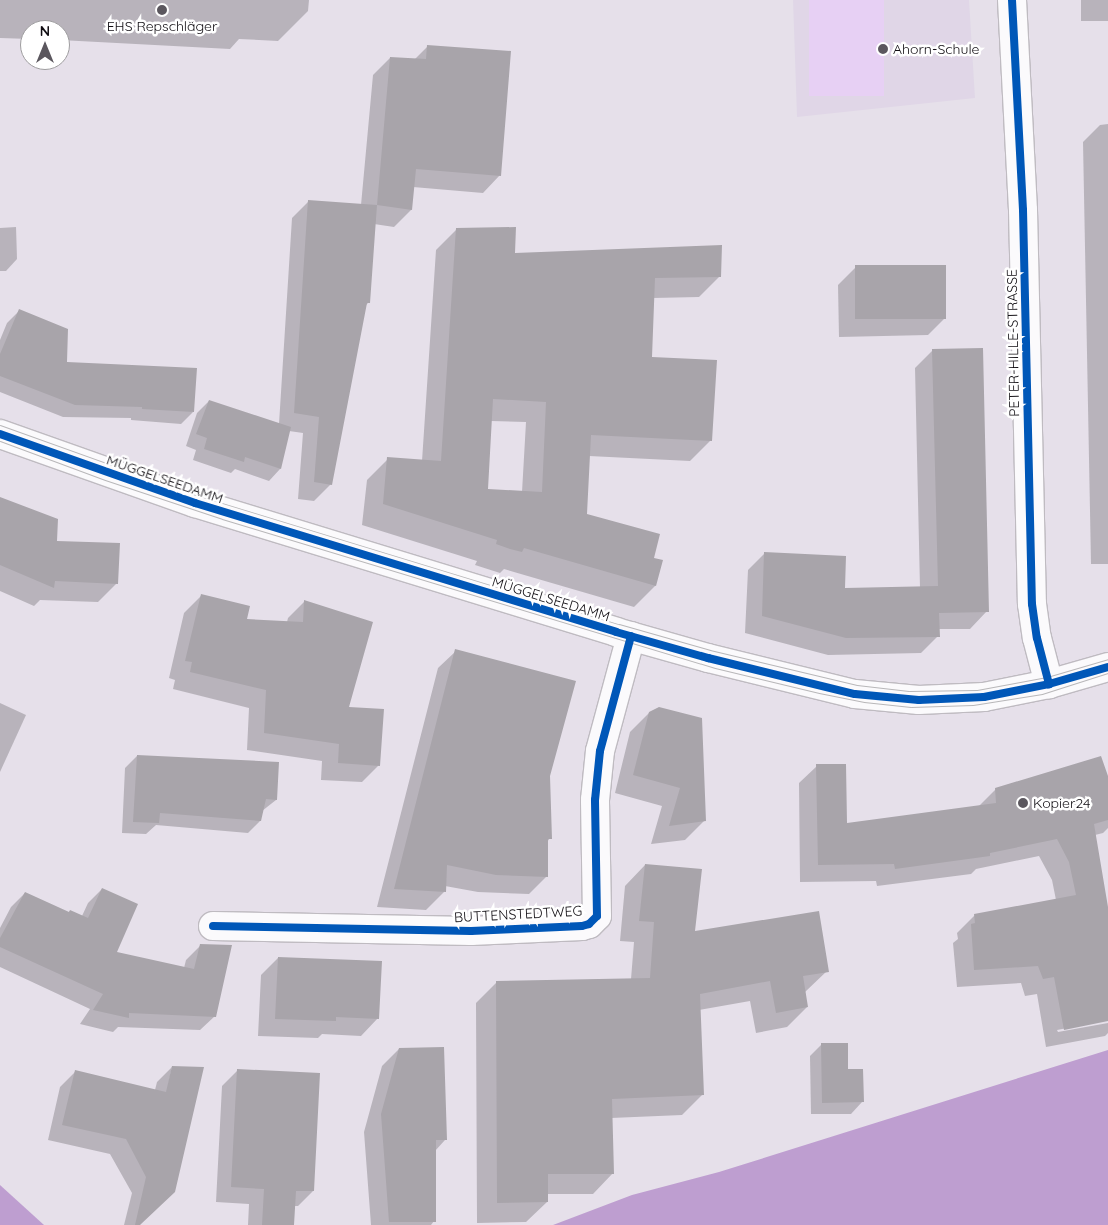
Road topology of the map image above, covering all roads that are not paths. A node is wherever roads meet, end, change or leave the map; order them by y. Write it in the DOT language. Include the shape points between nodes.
graph roads {
  1 [pos="1012,0"];
  2 [pos="0,434"];
  3 [pos="631,636"];
  4 [pos="1108,667"];
  5 [pos="1050,684"];
  6 [pos="213,926"];
  1 -- 5 [label="street, PETER-HILLE-STRASSE" via="1023,210 1032,604 1037,638"];
  2 -- 3 [label="street, MÜGGELSEEDAMM" via="195,503"];
  3 -- 5 [label="street, MÜGGELSEEDAMM" via="845,691 898,699 984,697"];
  3 -- 6 [label="street, BUTTENSTEDTWEG" via="600,751 595,800 597,916 589,924 471,931"];
  4 -- 5 [label="street, MÜGGELSEEDAMM"];
}
